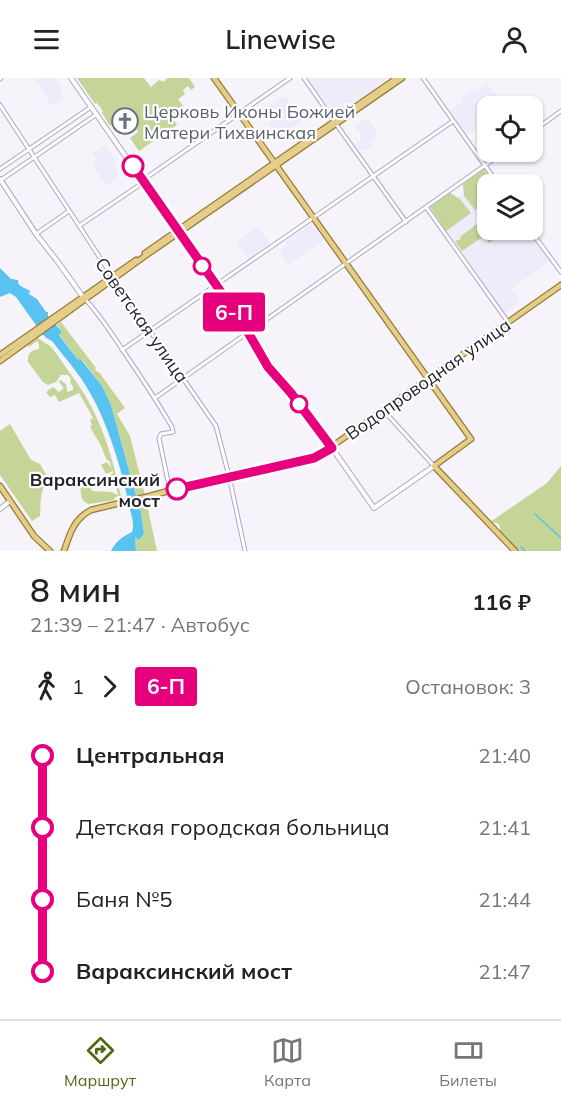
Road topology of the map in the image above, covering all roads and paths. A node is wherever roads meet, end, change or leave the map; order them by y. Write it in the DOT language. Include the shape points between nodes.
graph roads {
  1 [pos="71,78"];
  2 [pos="214,78"];
  3 [pos="290,78"];
  4 [pos="304,78"];
  5 [pos="397,78"];
  6 [pos="402,78"];
  7 [pos="423,78"];
  8 [pos="0,105"];
  9 [pos="91,107"];
  10 [pos="561,111"];
  11 [pos="239,113"];
  12 [pos="97,114"];
  13 [pos="453,121"];
  14 [pos="335,122"];
  15 [pos="543,124"];
  16 [pos="29,149"];
  17 [pos="34,157"];
  18 [pos="489,162"];
  19 [pos="275,165"];
  20 [pos="485,165"];
  21 [pos="0,169"];
  22 [pos="491,174"];
  23 [pos="374,177"];
  24 [pos="0,179"];
  25 [pos="143,181"];
  26 [pos="426,207"];
  27 [pos="69,211"];
  28 [pos="313,219"];
  29 [pos="406,222"];
  30 [pos="79,226"];
  31 [pos="178,231"];
  32 [pos="36,234"];
  33 [pos="537,240"];
  34 [pos="346,264"];
  35 [pos="561,272"];
  36 [pos="113,277"];
  37 [pos="216,285"];
  38 [pos="561,285"];
  39 [pos="84,298"];
  40 [pos="508,322"];
  41 [pos="150,330"];
  42 [pos="249,333"];
  43 [pos="32,336"];
  44 [pos="122,350"];
  45 [pos="0,355"];
  46 [pos="0,361"];
  47 [pos="183,379"];
  48 [pos="428,379"];
  49 [pos="155,398"];
  50 [pos="384,411"];
  51 [pos="332,448"];
  52 [pos="434,466"];
  53 [pos="229,476"];
  54 [pos="0,486"];
  55 [pos="170,491"];
  56 [pos="10,501"];
  57 [pos="0,509"];
  58 [pos="50,551"];
  59 [pos="64,551"];
  60 [pos="245,551"];
  61 [pos="515,551"];
  1 -- 9 [label="main road"];
  2 -- 11 [label="main road"];
  3 -- 11 [label="street"];
  4 -- 14 [label="street"];
  5 -- 14 [label="main road"];
  6 -- 14 [label="main road"];
  7 -- 13 [label="street"];
  8 -- 16 [label="street, Советская улица"];
  9 -- 12 [label="main road"];
  9 -- 16 [label="street"];
  10 -- 15 [label="street"];
  11 -- 19 [label="main road"];
  11 -- 25 [label="street"];
  12 -- 17 [label="street"];
  12 -- 25 [label="main road"];
  13 -- 20 [label="street"];
  13 -- 23 [label="street"];
  14 -- 19 [label="main road"];
  14 -- 23 [label="street"];
  16 -- 17 [label="street, Советская улица"];
  16 -- 21 [label="street"];
  17 -- 24 [label="street"];
  17 -- 27 [label="street, Советская улица"];
  18 -- 20 [label="street"];
  19 -- 28 [label="main road"];
  19 -- 31 [label="main road"];
  20 -- 22 [label="street"];
  20 -- 26 [label="street"];
  23 -- 28 [label="street"];
  23 -- 29 [label="street"];
  24 -- 32 [label="main road"];
  25 -- 30 [label="street"];
  25 -- 31 [label="main road"];
  26 -- 29 [label="street"];
  26 -- 40 [label="street"];
  27 -- 30 [label="street, Советская улица"];
  27 -- 32 [label="street"];
  28 -- 34 [label="main road"];
  28 -- 37 [label="street"];
  29 -- 34 [label="street"];
  30 -- 36 [label="street, Советская улица"];
  31 -- 36 [label="main road"];
  31 -- 37 [label="main road"];
  32 -- 39 [label="main road"];
  33 -- 35 [label="street"];
  34 -- 42 [label="street"];
  34 -- 48 [label="main road"];
  36 -- 39 [label="main road"];
  36 -- 41 [label="street, Советская улица"];
  37 -- 41 [label="street"];
  37 -- 42 [label="main road"];
  38 -- 40 [label="main road, Водопроводная улица"];
  39 -- 43 [label="main road"];
  39 -- 44 [label="street"];
  40 -- 48 [label="main road, Водопроводная улица"];
  41 -- 44 [label="street"];
  41 -- 47 [label="street, Советская улица"];
  42 -- 47 [label="street"];
  42 -- 51 [label="main road" via="272,372"];
  43 -- 45 [label="main road"];
  43 -- 46 [label="main road"];
  44 -- 49 [label="street"];
  47 -- 49 [label="street"];
  47 -- 53 [label="street, Советская улица" via="216,426"];
  48 -- 50 [label="main road, Водопроводная улица"];
  48 -- 52 [label="main road" via="471,440"];
  49 -- 55 [label="street" via="173,432 159,436"];
  50 -- 51 [label="main road, Водопроводная улица"];
  50 -- 52 [label="street"];
  51 -- 52 [label="main road" via="374,508"];
  51 -- 53 [label="main road, Водопроводная улица" via="314,458"];
  52 -- 61 [label="main road"];
  53 -- 55 [label="main road, Водопроводная улица"];
  53 -- 60 [label="street, Советская улица"];
  54 -- 56 [label="main road"];
  55 -- 59 [label="main road, Водопроводная улица" via="91,510 70,530"];
  56 -- 57 [label="main road"];
  56 -- 58 [label="main road" via="34,536"];
}
